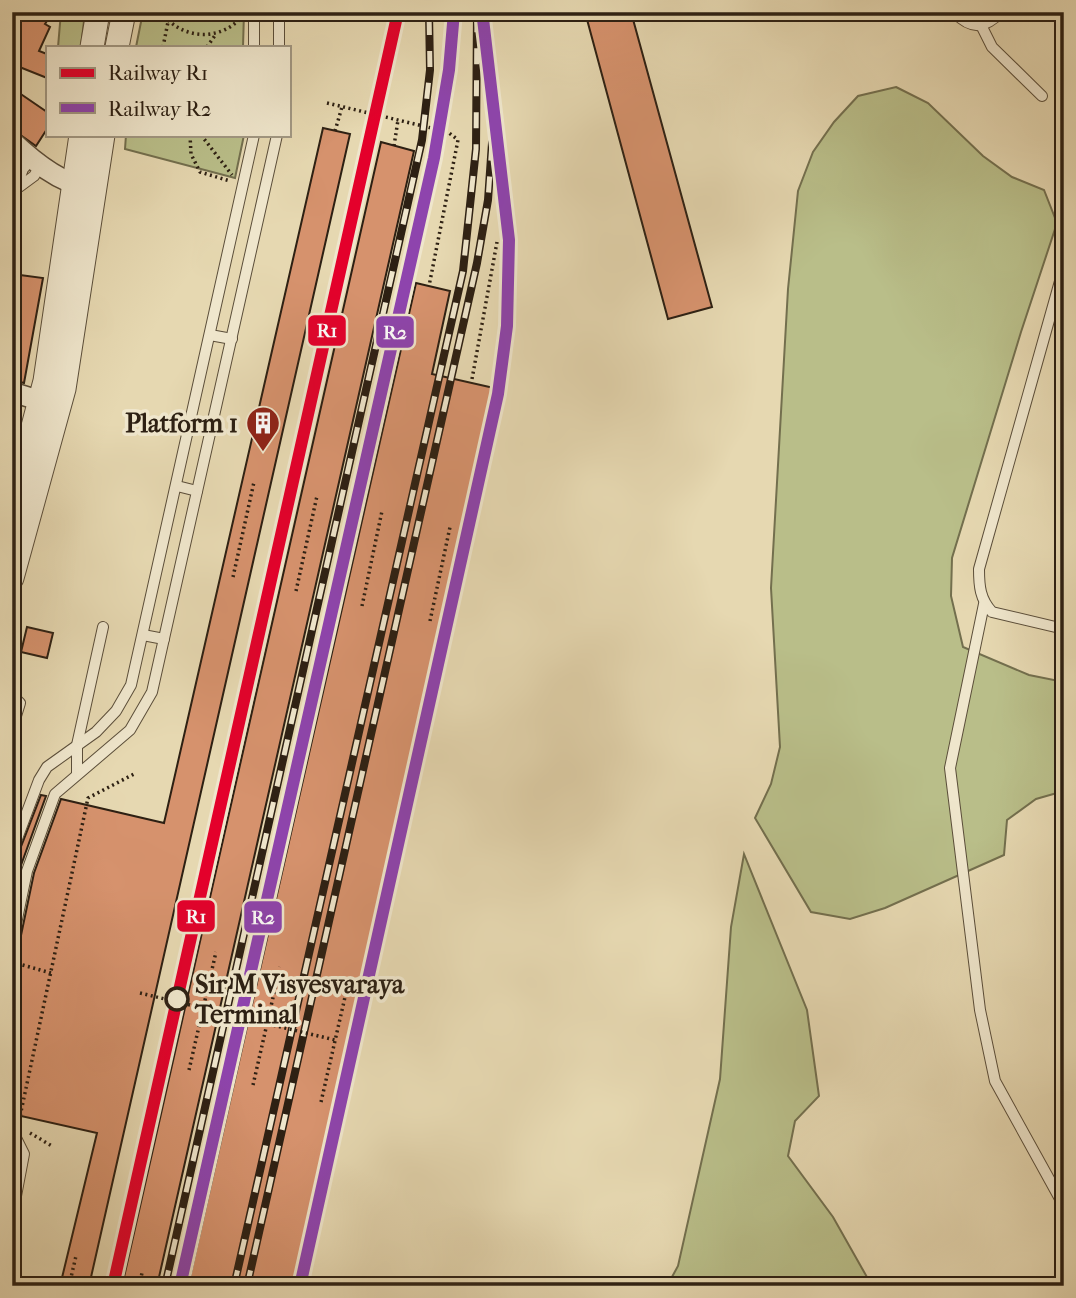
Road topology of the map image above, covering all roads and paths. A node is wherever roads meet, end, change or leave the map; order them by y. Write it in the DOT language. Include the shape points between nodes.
graph roads {
  1 [pos="98,12"];
  2 [pos="124,12"];
  3 [pos="170,12"];
  4 [pos="254,12"];
  5 [pos="279,12"];
  6 [pos="954,12"];
  7 [pos="1002,12"];
  8 [pos="241,18"];
  9 [pos="168,20"];
  10 [pos="982,27"];
  11 [pos="217,33"];
  12 [pos="92,46"];
  13 [pos="117,46"];
  14 [pos="163,46"];
  15 [pos="208,46"];
  16 [pos="254,46"];
  17 [pos="279,46"];
  18 [pos="1042,96"];
  19 [pos="327,103"];
  20 [pos="342,107"];
  21 [pos="398,120"];
  22 [pos="335,131"];
  23 [pos="81,136"];
  24 [pos="103,136"];
  25 [pos="190,136"];
  26 [pos="202,136"];
  27 [pos="254,136"];
  28 [pos="277,136"];
  29 [pos="12,141"];
  30 [pos="394,146"];
  31 [pos="36,162"];
  32 [pos="85,187"];
  33 [pos="13,192"];
  34 [pos="497,242"];
  35 [pos="1064,267"];
  36 [pos="429,286"];
  37 [pos="210,335"];
  38 [pos="232,339"];
  39 [pos="472,379"];
  40 [pos="12,393"];
  41 [pos="41,401"];
  42 [pos="254,482"];
  43 [pos="177,486"];
  44 [pos="197,491"];
  45 [pos="317,496"];
  46 [pos="12,506"];
  47 [pos="382,511"];
  48 [pos="450,527"];
  49 [pos="233,577"];
  50 [pos="12,579"];
  51 [pos="296,591"];
  52 [pos="984,604"];
  53 [pos="362,606"];
  54 [pos="430,621"];
  55 [pos="103,627"];
  56 [pos="1064,629"];
  57 [pos="143,635"];
  58 [pos="164,639"];
  59 [pos="12,695"];
  60 [pos="12,729"];
  61 [pos="77,745"];
  62 [pos="136,773"];
  63 [pos="78,774"];
  64 [pos="12,852"];
  65 [pos="12,913"];
  66 [pos="13,936"];
  67 [pos="216,952"];
  68 [pos="12,962"];
  69 [pos="280,967"];
  70 [pos="51,973"];
  71 [pos="348,984"];
  72 [pos="140,993"];
  73 [pos="203,1008"];
  74 [pos="267,1023"];
  75 [pos="335,1040"];
  76 [pos="189,1070"];
  77 [pos="253,1085"];
  78 [pos="321,1102"];
  79 [pos="15,1128"];
  80 [pos="30,1132"];
  81 [pos="52,1146"];
  82 [pos="1064,1206"];
  83 [pos="12,1217"];
  84 [pos="76,1256"];
  85 [pos="142,1273"];
  86 [pos="69,1286"];
  87 [pos="139,1286"];
  1 -- 12 [label="street"];
  2 -- 13 [label="street"];
  3 -- 9 [label="path"];
  4 -- 16 [label="lane"];
  5 -- 17 [label="lane"];
  6 -- 10 [label="lane"];
  7 -- 10 [label="lane"];
  8 -- 11 [label="path"];
  9 -- 11 [label="path" via="188,32"];
  9 -- 14 [label="path"];
  10 -- 18 [label="lane" via="992,47"];
  11 -- 15 [label="path"];
  19 -- 20 [label="path"];
  20 -- 21 [label="path"];
  20 -- 22 [label="path"];
  21 -- 30 [label="path"];
  21 -- 36 [label="path" via="448,132 458,140"];
  23 -- 32 [label="street"];
  24 -- 32 [label="street"];
  25 -- 26 [label="path" via="191,154 200,172 239,184"];
  27 -- 37 [label="lane"];
  28 -- 38 [label="lane"];
  29 -- 31 [label="street"];
  31 -- 32 [label="street"];
  31 -- 33 [label="lane" via="34,176"];
  32 -- 41 [label="street"];
  32 -- 50 [label="street" via="64,389"];
  34 -- 39 [label="path"];
  35 -- 52 [label="lane" via="979,569"];
  37 -- 38 [label="lane"];
  37 -- 43 [label="lane"];
  38 -- 44 [label="lane"];
  40 -- 41 [label="street"];
  41 -- 46 [label="street"];
  42 -- 49 [label="path"];
  43 -- 44 [label="lane"];
  43 -- 57 [label="lane"];
  44 -- 58 [label="lane"];
  45 -- 51 [label="path"];
  47 -- 53 [label="path"];
  48 -- 54 [label="path"];
  52 -- 56 [label="lane" via="992,612"];
  52 -- 82 [label="lane" via="950,768 980,1010 995,1081"];
  55 -- 61 [label="lane"];
  57 -- 58 [label="lane"];
  57 -- 61 [label="lane" via="122,703"];
  58 -- 63 [label="lane" via="152,692 140,717"];
  59 -- 60 [label="lane" via="20,703"];
  61 -- 63 [label="lane"];
  61 -- 64 [label="lane" via="53,762 39,780"];
  62 -- 70 [label="path" via="88,798"];
  63 -- 66 [label="lane" via="55,794 27,871"];
  65 -- 66 [label="lane"];
  67 -- 73 [label="path"];
  68 -- 70 [label="path"];
  69 -- 74 [label="path"];
  70 -- 79 [label="path"];
  71 -- 75 [label="path"];
  72 -- 73 [label="path, bridge"];
  73 -- 74 [label="path, bridge"];
  73 -- 76 [label="path"];
  74 -- 75 [label="path, bridge"];
  74 -- 77 [label="path"];
  75 -- 78 [label="path"];
  79 -- 83 [label="lane" via="24,1153"];
  80 -- 81 [label="path"];
  84 -- 86 [label="path"];
  85 -- 87 [label="path"];
}
